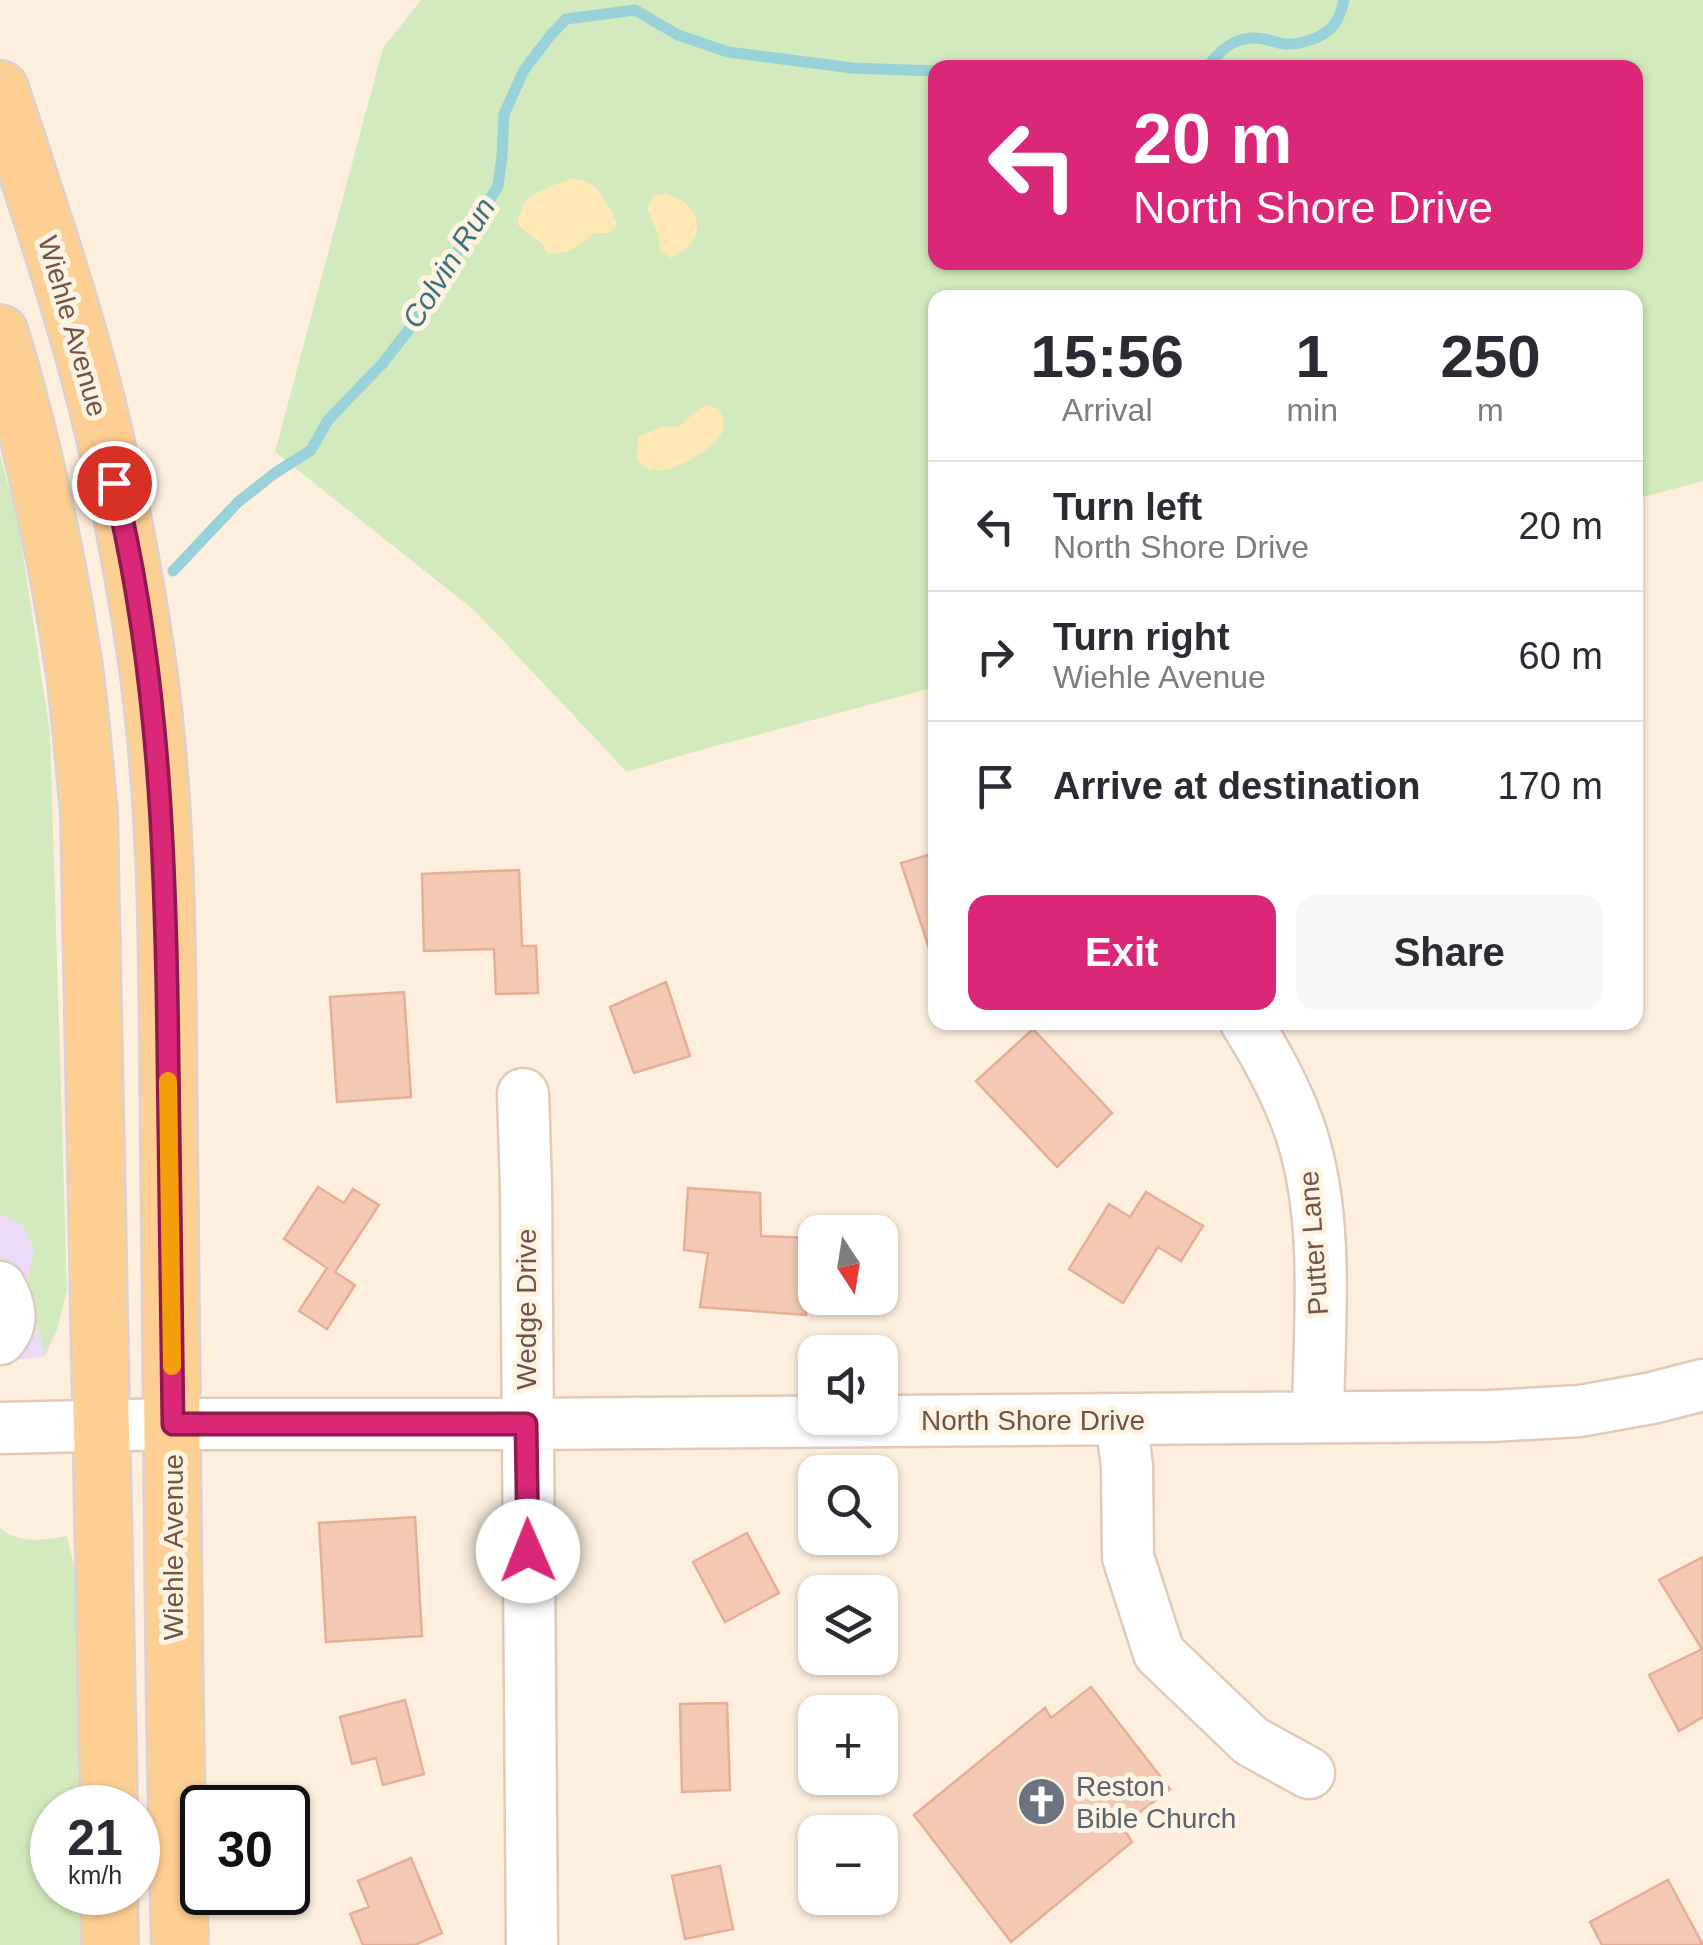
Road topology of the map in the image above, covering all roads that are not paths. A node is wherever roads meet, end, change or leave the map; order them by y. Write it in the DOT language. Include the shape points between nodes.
graph roads {
  1 [pos="0,89"];
  2 [pos="0,333"];
  3 [pos="1250,1030"];
  4 [pos="523,1094"];
  5 [pos="0,1287"];
  6 [pos="0,1339"];
  7 [pos="1703,1384"];
  8 [pos="1318,1417"];
  9 [pos="1122,1419"];
  10 [pos="173,1424"];
  11 [pos="526,1424"];
  12 [pos="102,1425"];
  13 [pos="0,1428"];
  14 [pos="1309,1773"];
  15 [pos="108,1785"];
  16 [pos="110,1915"];
  17 [pos="110,1945"];
  18 [pos="180,1945"];
  19 [pos="532,1945"];
  1 -- 10 [label="main road, Wiehle Avenue" via="90,376 146,657 166,940"];
  2 -- 12 [label="main road" via="51,535 89,812"];
  3 -- 8 [label="street, Putter Lane" via="1302,1135 1314,1192"];
  4 -- 11 [label="street, Wedge Drive"];
  5 -- 6 [label="street" via="10,1318"];
  7 -- 8 [label="street, North Shore Drive" via="1580,1411"];
  8 -- 9 [label="street, North Shore Drive"];
  9 -- 11 [label="street, North Shore Drive"];
  9 -- 14 [label="street" via="1128,1556 1159,1653 1250,1740"];
  10 -- 11 [label="street, North Shore Drive"];
  10 -- 12 [label="street, North Shore Drive"];
  10 -- 18 [label="main road, Wiehle Avenue"];
  11 -- 19 [label="street, Wedge Drive"];
  12 -- 13 [label="street, North Shore Drive"];
  12 -- 15 [label="main road"];
  16 -- 17 [label="main road"];
}
